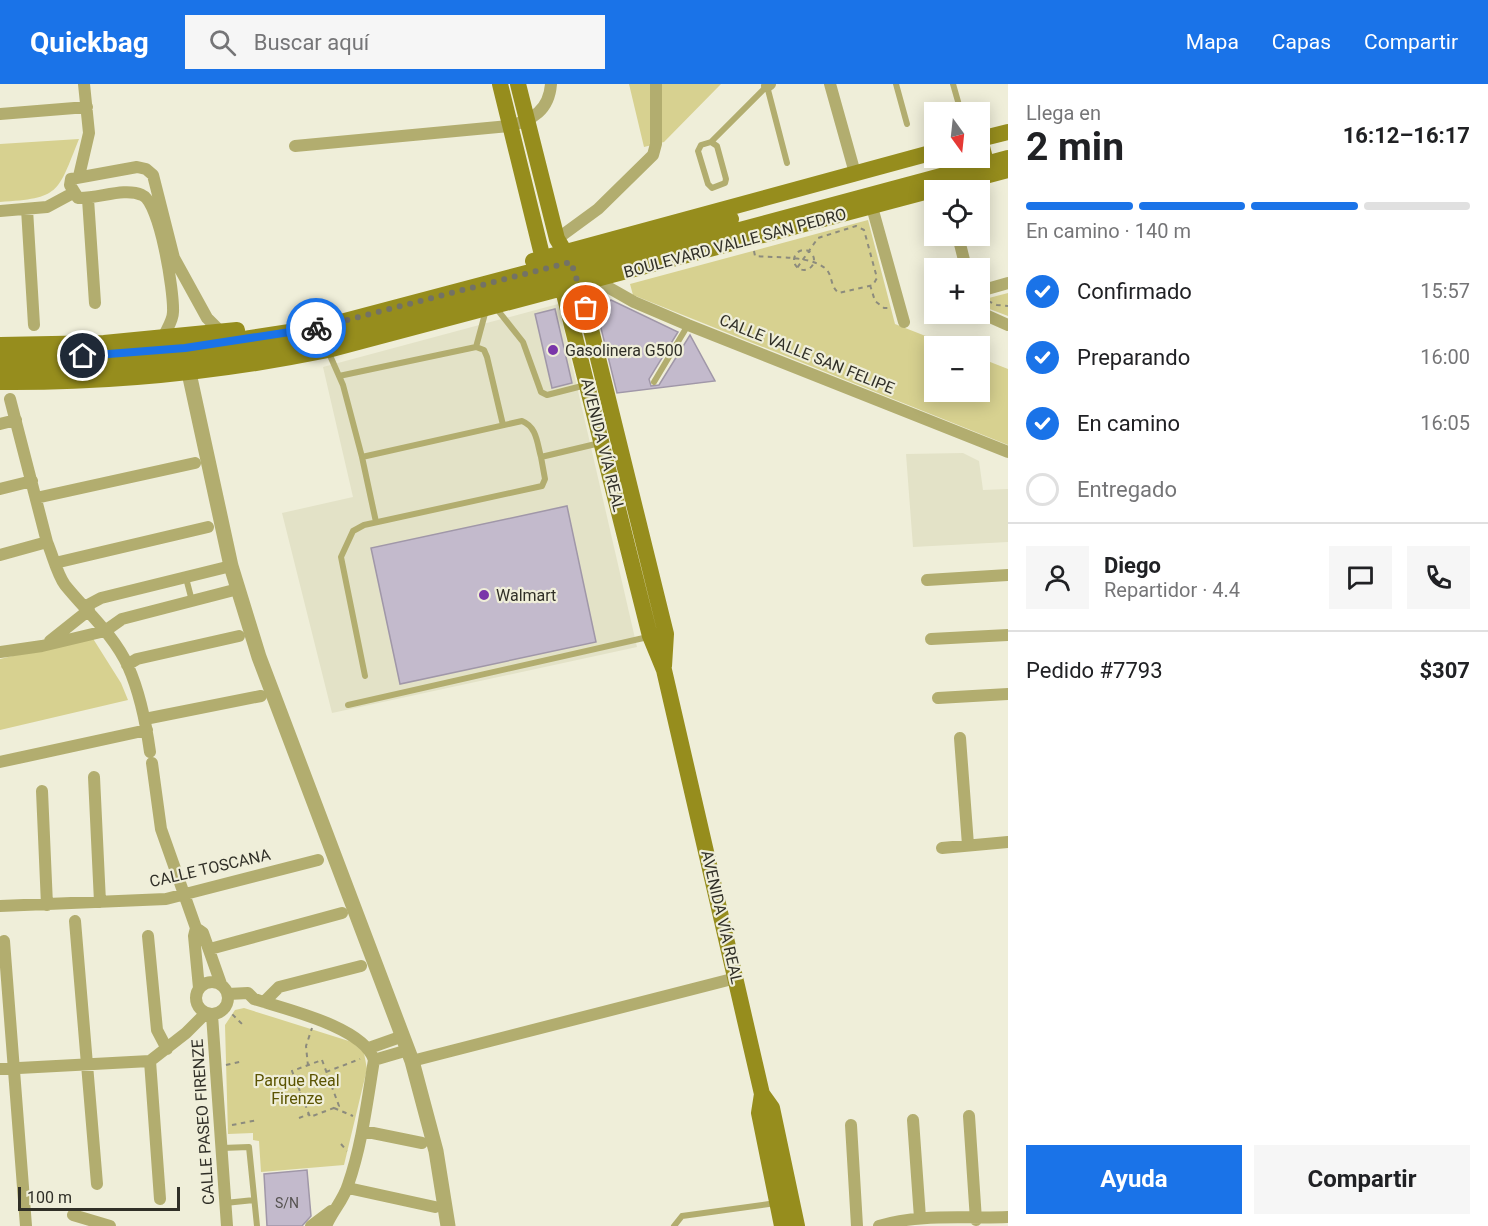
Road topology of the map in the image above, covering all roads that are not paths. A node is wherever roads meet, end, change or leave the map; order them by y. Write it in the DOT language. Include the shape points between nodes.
graph roads {
  1 [pos="84,84"];
  2 [pos="500,84"];
  3 [pos="518,84"];
  4 [pos="551,84"];
  5 [pos="656,84"];
  6 [pos="830,84"];
  7 [pos="896,84"];
  8 [pos="953,84"];
  9 [pos="768,85"];
  10 [pos="958,102"];
  11 [pos="87,106"];
  12 [pos="0,114"];
  13 [pos="527,121"];
  14 [pos="907,124"];
  15 [pos="509,126"];
  16 [pos="1008,132"];
  17 [pos="711,142"];
  18 [pos="295,146"];
  19 [pos="990,147"];
  20 [pos="1008,147"];
  21 [pos="990,152"];
  22 [pos="924,155"];
  23 [pos="990,156"];
  24 [pos="1008,158"];
  25 [pos="990,160"];
  26 [pos="787,163"];
  27 [pos="937,168"];
  28 [pos="954,168"];
  29 [pos="1008,170"];
  30 [pos="855,173"];
  31 [pos="79,176"];
  32 [pos="73,194"];
  33 [pos="88,199"];
  34 [pos="872,207"];
  35 [pos="27,210"];
  36 [pos="0,211"];
  37 [pos="758,221"];
  38 [pos="570,262"];
  39 [pos="554,274"];
  40 [pos="597,281"];
  41 [pos="1008,283"];
  42 [pos="990,294"];
  43 [pos="95,303"];
  44 [pos="491,308"];
  45 [pos="990,317"];
  46 [pos="904,322"];
  47 [pos="34,325"];
  48 [pos="688,325"];
  49 [pos="1008,325"];
  50 [pos="221,332"];
  51 [pos="163,338"];
  52 [pos="0,345"];
  53 [pos="476,347"];
  54 [pos="328,350"];
  55 [pos="0,357"];
  56 [pos="0,370"];
  57 [pos="189,373"];
  58 [pos="339,376"];
  59 [pos="0,382"];
  60 [pos="654,382"];
  61 [pos="588,385"];
  62 [pos="10,399"];
  63 [pos="16,420"];
  64 [pos="0,424"];
  65 [pos="503,425"];
  66 [pos="610,440"];
  67 [pos="1008,452"];
  68 [pos="362,457"];
  69 [pos="541,457"];
  70 [pos="195,463"];
  71 [pos="32,482"];
  72 [pos="0,489"];
  73 [pos="36,498"];
  74 [pos="376,522"];
  75 [pos="208,527"];
  76 [pos="48,542"];
  77 [pos="0,555"];
  78 [pos="56,563"];
  79 [pos="231,566"];
  80 [pos="1008,575"];
  81 [pos="186,578"];
  82 [pos="927,580"];
  83 [pos="238,589"];
  84 [pos="192,601"];
  85 [pos="87,608"];
  86 [pos="105,631"];
  87 [pos="658,635"];
  88 [pos="1008,635"];
  89 [pos="239,636"];
  90 [pos="931,639"];
  91 [pos="42,646"];
  92 [pos="0,651"];
  93 [pos="128,665"];
  94 [pos="366,676"];
  95 [pos="1008,694"];
  96 [pos="261,696"];
  97 [pos="938,698"];
  98 [pos="348,705"];
  99 [pos="146,724"];
  100 [pos="960,738"];
  101 [pos="0,762"];
  102 [pos="94,777"];
  103 [pos="42,791"];
  104 [pos="1008,842"];
  105 [pos="968,845"];
  106 [pos="942,848"];
  107 [pos="318,860"];
  108 [pos="184,894"];
  109 [pos="100,902"];
  110 [pos="47,905"];
  111 [pos="0,906"];
  112 [pos="342,914"];
  113 [pos="75,921"];
  114 [pos="196,928"];
  115 [pos="148,936"];
  116 [pos="4,941"];
  117 [pos="210,949"];
  118 [pos="361,966"];
  119 [pos="736,978"];
  120 [pos="199,988"];
  121 [pos="226,997"];
  122 [pos="259,1000"];
  123 [pos="209,1014"];
  124 [pos="167,1049"];
  125 [pos="408,1049"];
  126 [pos="372,1054"];
  127 [pos="150,1061"];
  128 [pos="86,1063"];
  129 [pos="15,1068"];
  130 [pos="0,1069"];
  131 [pos="762,1094"];
  132 [pos="969,1116"];
  133 [pos="913,1120"];
  134 [pos="851,1125"];
  135 [pos="363,1131"];
  136 [pos="422,1143"];
  137 [pos="221,1148"];
  138 [pos="97,1184"];
  139 [pos="348,1188"];
  140 [pos="160,1199"];
  141 [pos="254,1200"];
  142 [pos="225,1203"];
  143 [pos="777,1203"];
  144 [pos="435,1207"];
  145 [pos="332,1211"];
  146 [pos="73,1215"];
  147 [pos="926,1220"];
  148 [pos="976,1220"];
  149 [pos="1004,1220"];
  150 [pos="26,1226"];
  151 [pos="110,1226"];
  152 [pos="227,1226"];
  153 [pos="256,1226"];
  154 [pos="311,1226"];
  155 [pos="326,1226"];
  156 [pos="448,1226"];
  157 [pos="674,1226"];
  158 [pos="793,1226"];
  159 [pos="857,1226"];
  160 [pos="879,1226"];
  1 -- 11 [label="street"];
  2 -- 15 [label="main road, AVENIDA VÍA REAL"];
  3 -- 13 [label="main road, AVENIDA VÍA REAL"];
  4 -- 13 [label="street" via="549,101"];
  5 -- 38 [label="street" via="656,144 652,155 598,209"];
  6 -- 30 [label="street"];
  7 -- 14 [label="lane"];
  8 -- 10 [label="lane"];
  9 -- 17 [label="lane"];
  9 -- 26 [label="lane"];
  11 -- 12 [label="street"];
  11 -- 31 [label="street" via="89,133"];
  13 -- 15 [label="street"];
  13 -- 38 [label="main road, AVENIDA VÍA REAL"];
  15 -- 18 [label="street"];
  15 -- 39 [label="main road, AVENIDA VÍA REAL"];
  16 -- 19 [label="main road, BOULEVARD VALLE SAN PEDRO"];
  17 -- 17 [label="lane" via="701,145 698,151 712,188 725,183 726,178 717,146"];
  20 -- 21 [label="main road, BOULEVARD VALLE SAN PEDRO"];
  22 -- 30 [label="main road, BOULEVARD VALLE SAN PEDRO"];
  23 -- 24 [label="main road, BOULEVARD VALLE SAN PEDRO"];
  25 -- 29 [label="main road, BOULEVARD VALLE SAN PEDRO"];
  27 -- 37 [label="main road, BOULEVARD VALLE SAN PEDRO"];
  28 -- 34 [label="main road, BOULEVARD VALLE SAN PEDRO"];
  30 -- 37 [label="main road, BOULEVARD VALLE SAN PEDRO"];
  31 -- 32 [label="street" via="71,179"];
  31 -- 50 [label="street" via="137,167 153,175 174,258 207,318"];
  32 -- 33 [label="street"];
  32 -- 35 [label="street" via="47,207"];
  33 -- 43 [label="street"];
  33 -- 51 [label="street" via="130,193 151,200 172,292 173,315"];
  34 -- 37 [label="main road, BOULEVARD VALLE SAN PEDRO"];
  34 -- 46 [label="street"];
  35 -- 36 [label="street"];
  35 -- 47 [label="street"];
  37 -- 38 [label="main road, BOULEVARD VALLE SAN PEDRO"];
  37 -- 38 [label="main road, BOULEVARD VALLE SAN PEDRO"];
  37 -- 40 [label="main road, BOULEVARD VALLE SAN PEDRO"];
  38 -- 39 [label="main road, BOULEVARD VALLE SAN PEDRO"];
  38 -- 39 [label="main road, BOULEVARD VALLE SAN PEDRO"];
  38 -- 40 [label="main road, BOULEVARD VALLE SAN PEDRO"];
  38 -- 66 [label="main road, AVENIDA VÍA REAL"];
  39 -- 44 [label="main road, BOULEVARD VALLE SAN PEDRO"];
  39 -- 50 [label="main road, BOULEVARD VALLE SAN PEDRO" via="319,318"];
  39 -- 55 [label="main road, BOULEVARD VALLE SAN PEDRO" via="255,339 105,355"];
  39 -- 56 [label="main road, BOULEVARD VALLE SAN PEDRO" via="325,338 257,351 106,369"];
  39 -- 61 [label="main road, AVENIDA VÍA REAL"];
  40 -- 48 [label="street, CALLE VALLE SAN FELIPE"];
  41 -- 42 [label="street"];
  44 -- 53 [label="lane"];
  44 -- 54 [label="main road, BOULEVARD VALLE SAN PEDRO"];
  44 -- 61 [label="lane" via="523,342 542,392 546,395"];
  45 -- 49 [label="street"];
  48 -- 60 [label="lane"];
  48 -- 67 [label="street, CALLE VALLE SAN FELIPE"];
  50 -- 51 [label="main road, BOULEVARD VALLE SAN PEDRO"];
  51 -- 52 [label="main road, BOULEVARD VALLE SAN PEDRO"];
  53 -- 58 [label="lane"];
  53 -- 65 [label="lane" via="488,357"];
  54 -- 57 [label="main road, BOULEVARD VALLE SAN PEDRO"];
  54 -- 58 [label="lane"];
  57 -- 59 [label="main road, BOULEVARD VALLE SAN PEDRO" via="107,380"];
  57 -- 79 [label="street"];
  58 -- 68 [label="lane"];
  61 -- 66 [label="main road, AVENIDA VÍA REAL"];
  62 -- 63 [label="street"];
  63 -- 64 [label="street"];
  63 -- 71 [label="street"];
  65 -- 68 [label="lane"];
  65 -- 69 [label="lane" via="522,421 531,425"];
  66 -- 69 [label="lane"];
  66 -- 87 [label="main road, AVENIDA VÍA REAL"];
  68 -- 74 [label="lane"];
  69 -- 74 [label="lane" via="545,479 542,486"];
  70 -- 73 [label="street"];
  71 -- 72 [label="street"];
  71 -- 73 [label="street"];
  73 -- 76 [label="street"];
  74 -- 94 [label="lane" via="353,531 341,557"];
  75 -- 78 [label="street"];
  76 -- 77 [label="street"];
  76 -- 78 [label="street"];
  78 -- 85 [label="street" via="64,584"];
  79 -- 81 [label="street"];
  79 -- 83 [label="street"];
  80 -- 82 [label="street"];
  81 -- 84 [label="lane"];
  81 -- 85 [label="street" via="101,598"];
  83 -- 84 [label="street"];
  83 -- 125 [label="street" via="259,657"];
  84 -- 86 [label="street" via="122,619"];
  85 -- 86 [label="street"];
  85 -- 91 [label="street"];
  86 -- 91 [label="street"];
  86 -- 93 [label="street"];
  87 -- 98 [label="lane"];
  87 -- 119 [label="main road, AVENIDA VÍA REAL"];
  88 -- 90 [label="street"];
  89 -- 93 [label="street" via="137,659"];
  91 -- 92 [label="street"];
  93 -- 99 [label="street"];
  95 -- 97 [label="street"];
  96 -- 99 [label="street"];
  99 -- 101 [label="street"];
  99 -- 108 [label="street" via="161,829"];
  100 -- 105 [label="street"];
  102 -- 109 [label="street"];
  103 -- 110 [label="street"];
  104 -- 105 [label="street"];
  105 -- 106 [label="street"];
  107 -- 108 [label="street, CALLE TOSCANA"];
  108 -- 109 [label="street, CALLE TOSCANA" via="166,899"];
  108 -- 114 [label="street"];
  109 -- 110 [label="street, CALLE TOSCANA"];
  110 -- 111 [label="street, CALLE TOSCANA"];
  112 -- 117 [label="street"];
  113 -- 128 [label="street"];
  114 -- 117 [label="street" via="203,933"];
  114 -- 120 [label="street"];
  115 -- 124 [label="street" via="157,1030"];
  116 -- 129 [label="street"];
  117 -- 121 [label="street"];
  118 -- 122 [label="street" via="279,987"];
  119 -- 125 [label="street"];
  119 -- 131 [label="main road, AVENIDA VÍA REAL"];
  120 -- 121 [label="street" via="214,982"];
  120 -- 123 [label="street, CALLE PASEO FIRENZE" via="196,1002"];
  121 -- 122 [label="street" via="248,993"];
  121 -- 123 [label="street"];
  122 -- 126 [label="street" via="355,1036"];
  123 -- 124 [label="street"];
  123 -- 137 [label="street, CALLE PASEO FIRENZE"];
  124 -- 127 [label="street"];
  125 -- 126 [label="street"];
  125 -- 156 [label="street" via="436,1151"];
  126 -- 135 [label="street"];
  127 -- 128 [label="street"];
  127 -- 140 [label="street"];
  128 -- 129 [label="street"];
  128 -- 138 [label="street"];
  129 -- 130 [label="street"];
  129 -- 150 [label="street"];
  131 -- 143 [label="main road" via="759,1113"];
  131 -- 158 [label="main road" via="772,1108"];
  132 -- 148 [label="street"];
  133 -- 147 [label="street"];
  134 -- 159 [label="street"];
  135 -- 136 [label="street"];
  135 -- 139 [label="street"];
  137 -- 141 [label="lane" via="249,1147"];
  137 -- 142 [label="street, CALLE PASEO FIRENZE"];
  139 -- 144 [label="street"];
  139 -- 145 [label="street"];
  141 -- 142 [label="lane"];
  141 -- 153 [label="lane"];
  142 -- 152 [label="street, CALLE PASEO FIRENZE"];
  143 -- 157 [label="lane" via="682,1216"];
  143 -- 158 [label="main road"];
  145 -- 154 [label="street"];
  145 -- 155 [label="street"];
  146 -- 151 [label="street"];
  147 -- 148 [label="street"];
  147 -- 160 [label="street" via="901,1219"];
  148 -- 149 [label="street"];
}
